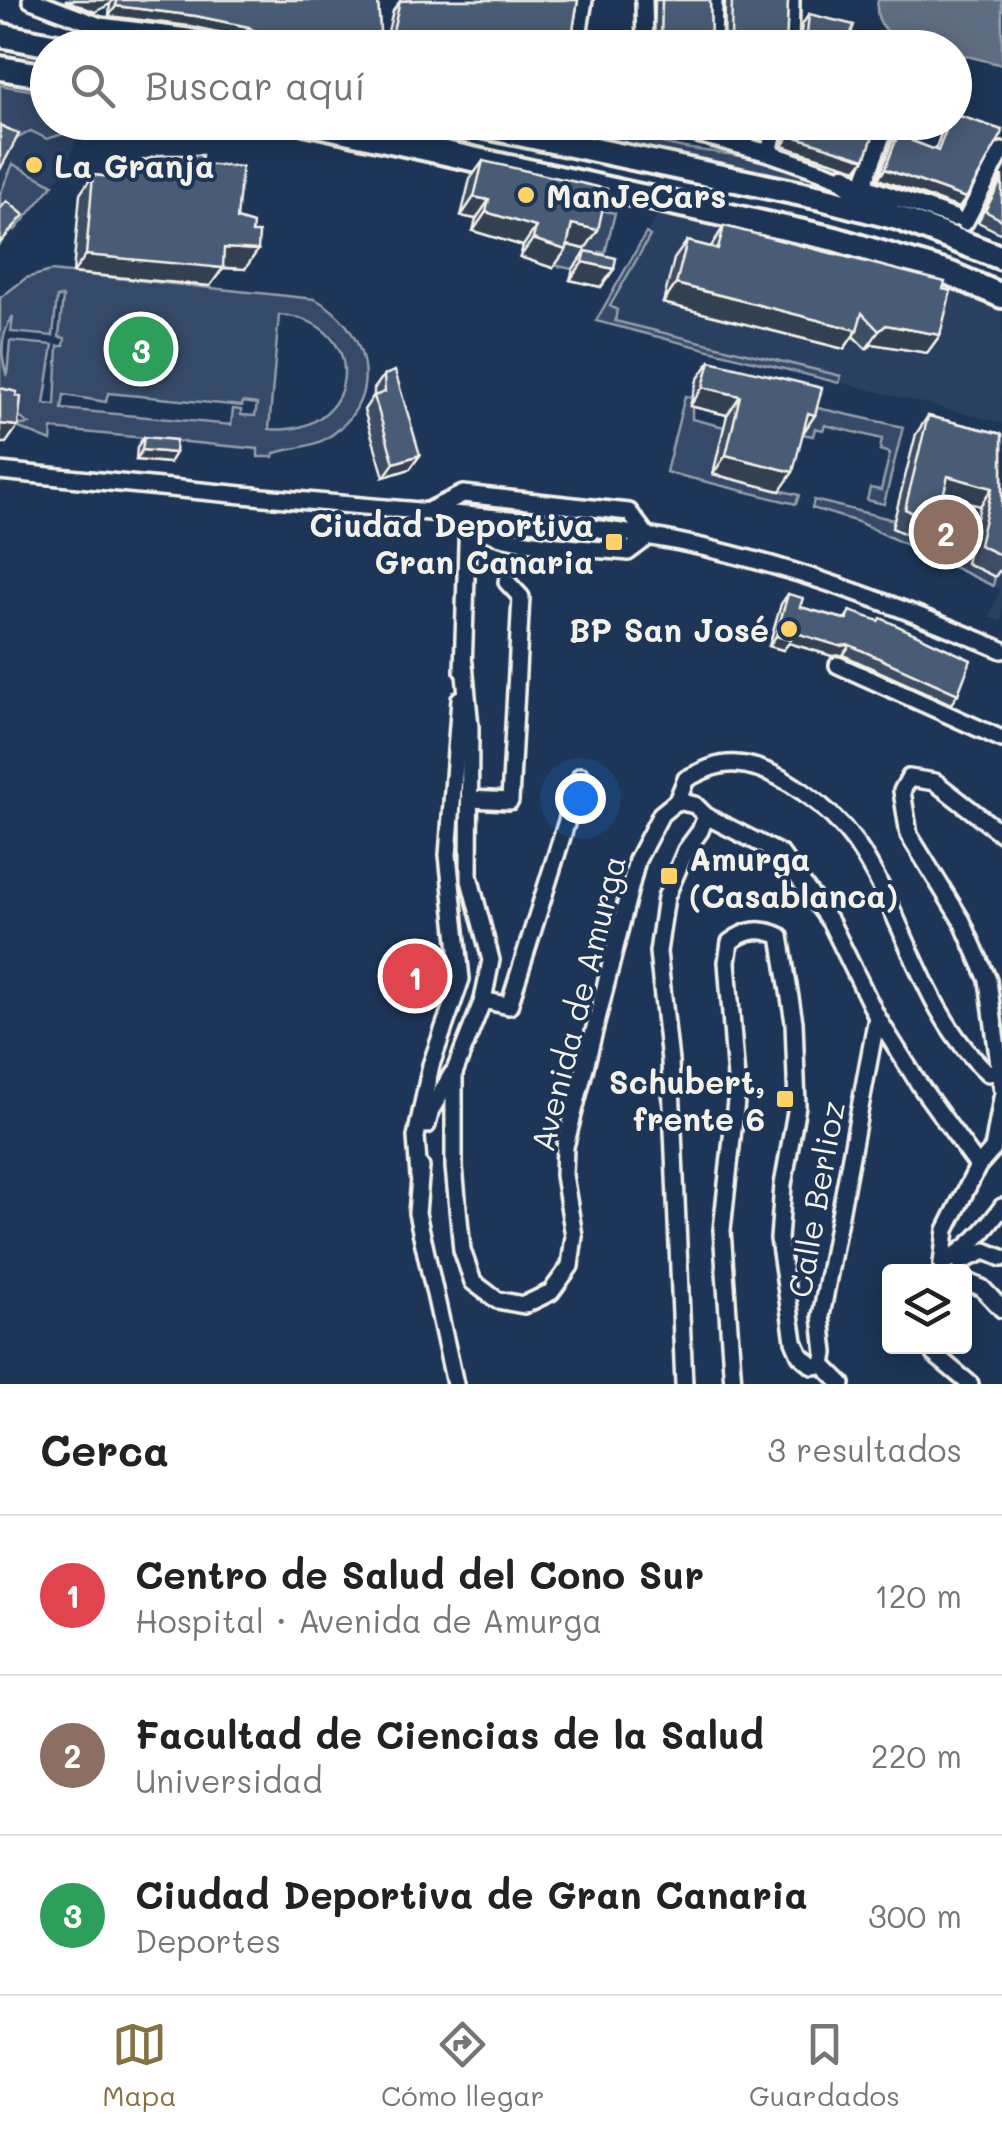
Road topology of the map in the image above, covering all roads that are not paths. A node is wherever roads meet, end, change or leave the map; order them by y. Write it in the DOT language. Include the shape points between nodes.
graph roads {
  1 [pos="31,0"];
  2 [pos="584,0"];
  3 [pos="644,0"];
  4 [pos="714,0"];
  5 [pos="791,0"];
  6 [pos="132,30"];
  7 [pos="579,30"];
  8 [pos="644,30"];
  9 [pos="713,30"];
  10 [pos="790,30"];
  11 [pos="0,36"];
  12 [pos="30,41"];
  13 [pos="0,68"];
  14 [pos="30,73"];
  15 [pos="387,140"];
  16 [pos="547,140"];
  17 [pos="735,140"];
  18 [pos="771,140"];
  19 [pos="878,140"];
  20 [pos="1002,151"];
  21 [pos="768,153"];
  22 [pos="854,183"];
  23 [pos="898,218"];
  24 [pos="1002,258"];
  25 [pos="1002,296"];
  26 [pos="0,471"];
  27 [pos="497,498"];
  28 [pos="426,512"];
  29 [pos="468,515"];
  30 [pos="497,536"];
  31 [pos="648,536"];
  32 [pos="468,556"];
  33 [pos="508,582"];
  34 [pos="1002,650"];
  35 [pos="464,664"];
  36 [pos="838,665"];
  37 [pos="1002,740"];
  38 [pos="581,776"];
  39 [pos="470,798"];
  40 [pos="677,800"];
  41 [pos="706,816"];
  42 [pos="1002,834"];
  43 [pos="483,1000"];
  44 [pos="877,1017"];
  45 [pos="431,1065"];
  46 [pos="454,1073"];
  47 [pos="1001,1079"];
  48 [pos="439,1095"];
  49 [pos="1002,1098"];
  50 [pos="445,1123"];
  51 [pos="426,1129"];
  52 [pos="978,1166"];
  53 [pos="454,1167"];
  54 [pos="420,1177"];
  55 [pos="1002,1207"];
  56 [pos="1002,1258"];
  57 [pos="946,1264"];
  58 [pos="950,1264"];
  59 [pos="956,1264"];
  60 [pos="972,1284"];
  61 [pos="1002,1308"];
  62 [pos="934,1354"];
  63 [pos="823,1365"];
  64 [pos="455,1384"];
  65 [pos="684,1384"];
  66 [pos="734,1384"];
  67 [pos="842,1384"];
  68 [pos="970,1384"];
  1 -- 6 [label="street" via="100,26"];
  2 -- 7 [label="street"];
  3 -- 8 [label="street"];
  4 -- 9 [label="street"];
  5 -- 10 [label="street"];
  11 -- 12 [label="highway"];
  13 -- 14 [label="highway"];
  15 -- 25 [label="highway" via="835,239"];
  16 -- 23 [label="highway"];
  17 -- 21 [label="street"];
  18 -- 21 [label="street"];
  19 -- 22 [label="street"];
  20 -- 22 [label="street" via="959,220"];
  21 -- 22 [label="street"];
  22 -- 23 [label="highway"];
  23 -- 24 [label="highway"];
  26 -- 28 [label="street"];
  27 -- 28 [label="street" via="463,494"];
  27 -- 29 [label="street"];
  27 -- 31 [label="street" via="629,512"];
  28 -- 29 [label="street"];
  29 -- 30 [label="street"];
  29 -- 31 [label="street"];
  29 -- 32 [label="street, Avenida de Amurga"];
  30 -- 31 [label="street" via="628,552"];
  30 -- 32 [label="street" via="480,540"];
  31 -- 34 [label="street" via="823,580"];
  32 -- 35 [label="street, Avenida de Amurga"];
  33 -- 39 [label="street" via="522,597 510,801"];
  35 -- 39 [label="street, Avenida de Amurga"];
  35 -- 45 [label="street, Avenida de Amurga" via="448,855 462,980"];
  36 -- 37 [label="street"];
  38 -- 43 [label="street" via="509,1006"];
  39 -- 43 [label="street, Avenida de Amurga" via="469,876 491,960"];
  40 -- 41 [label="street"];
  40 -- 47 [label="street" via="686,779 738,764 804,792 854,842 931,994 976,1062"];
  40 -- 53 [label="street, Avenida de Amurga" via="661,814 637,860 565,1147 574,1236 570,1266 551,1292 524,1305 497,1300 473,1282 462,1250"];
  41 -- 44 [label="street" via="781,854 831,923"];
  41 -- 65 [label="street" via="666,897 658,952 670,1061"];
  42 -- 47 [label="street" via="935,782 910,778 902,791 909,835 962,921 988,980"];
  43 -- 46 [label="street, Avenida de Amurga"];
  44 -- 52 [label="street"];
  44 -- 63 [label="street, Calle Berlioz" via="822,1316"];
  45 -- 48 [label="street, Avenida de Amurga"];
  45 -- 54 [label="street" via="416,1137"];
  46 -- 48 [label="street"];
  46 -- 53 [label="street, Avenida de Amurga"];
  48 -- 50 [label="street, Avenida de Amurga"];
  48 -- 51 [label="street"];
  49 -- 52 [label="street" via="993,1150"];
  50 -- 51 [label="street"];
  50 -- 53 [label="street, Avenida de Amurga"];
  51 -- 54 [label="street"];
  52 -- 57 [label="street" via="946,1230"];
  54 -- 64 [label="street" via="417,1213"];
  55 -- 58 [label="street"];
  56 -- 59 [label="street" via="985,1251"];
  60 -- 61 [label="street"];
  62 -- 68 [label="street"];
  63 -- 66 [label="street" via="800,1355 794,1340 779,1240 797,1106 794,1022 780,936 744,931 730,942 727,962 738,1092 722,1230"];
  63 -- 67 [label="street"];
}
